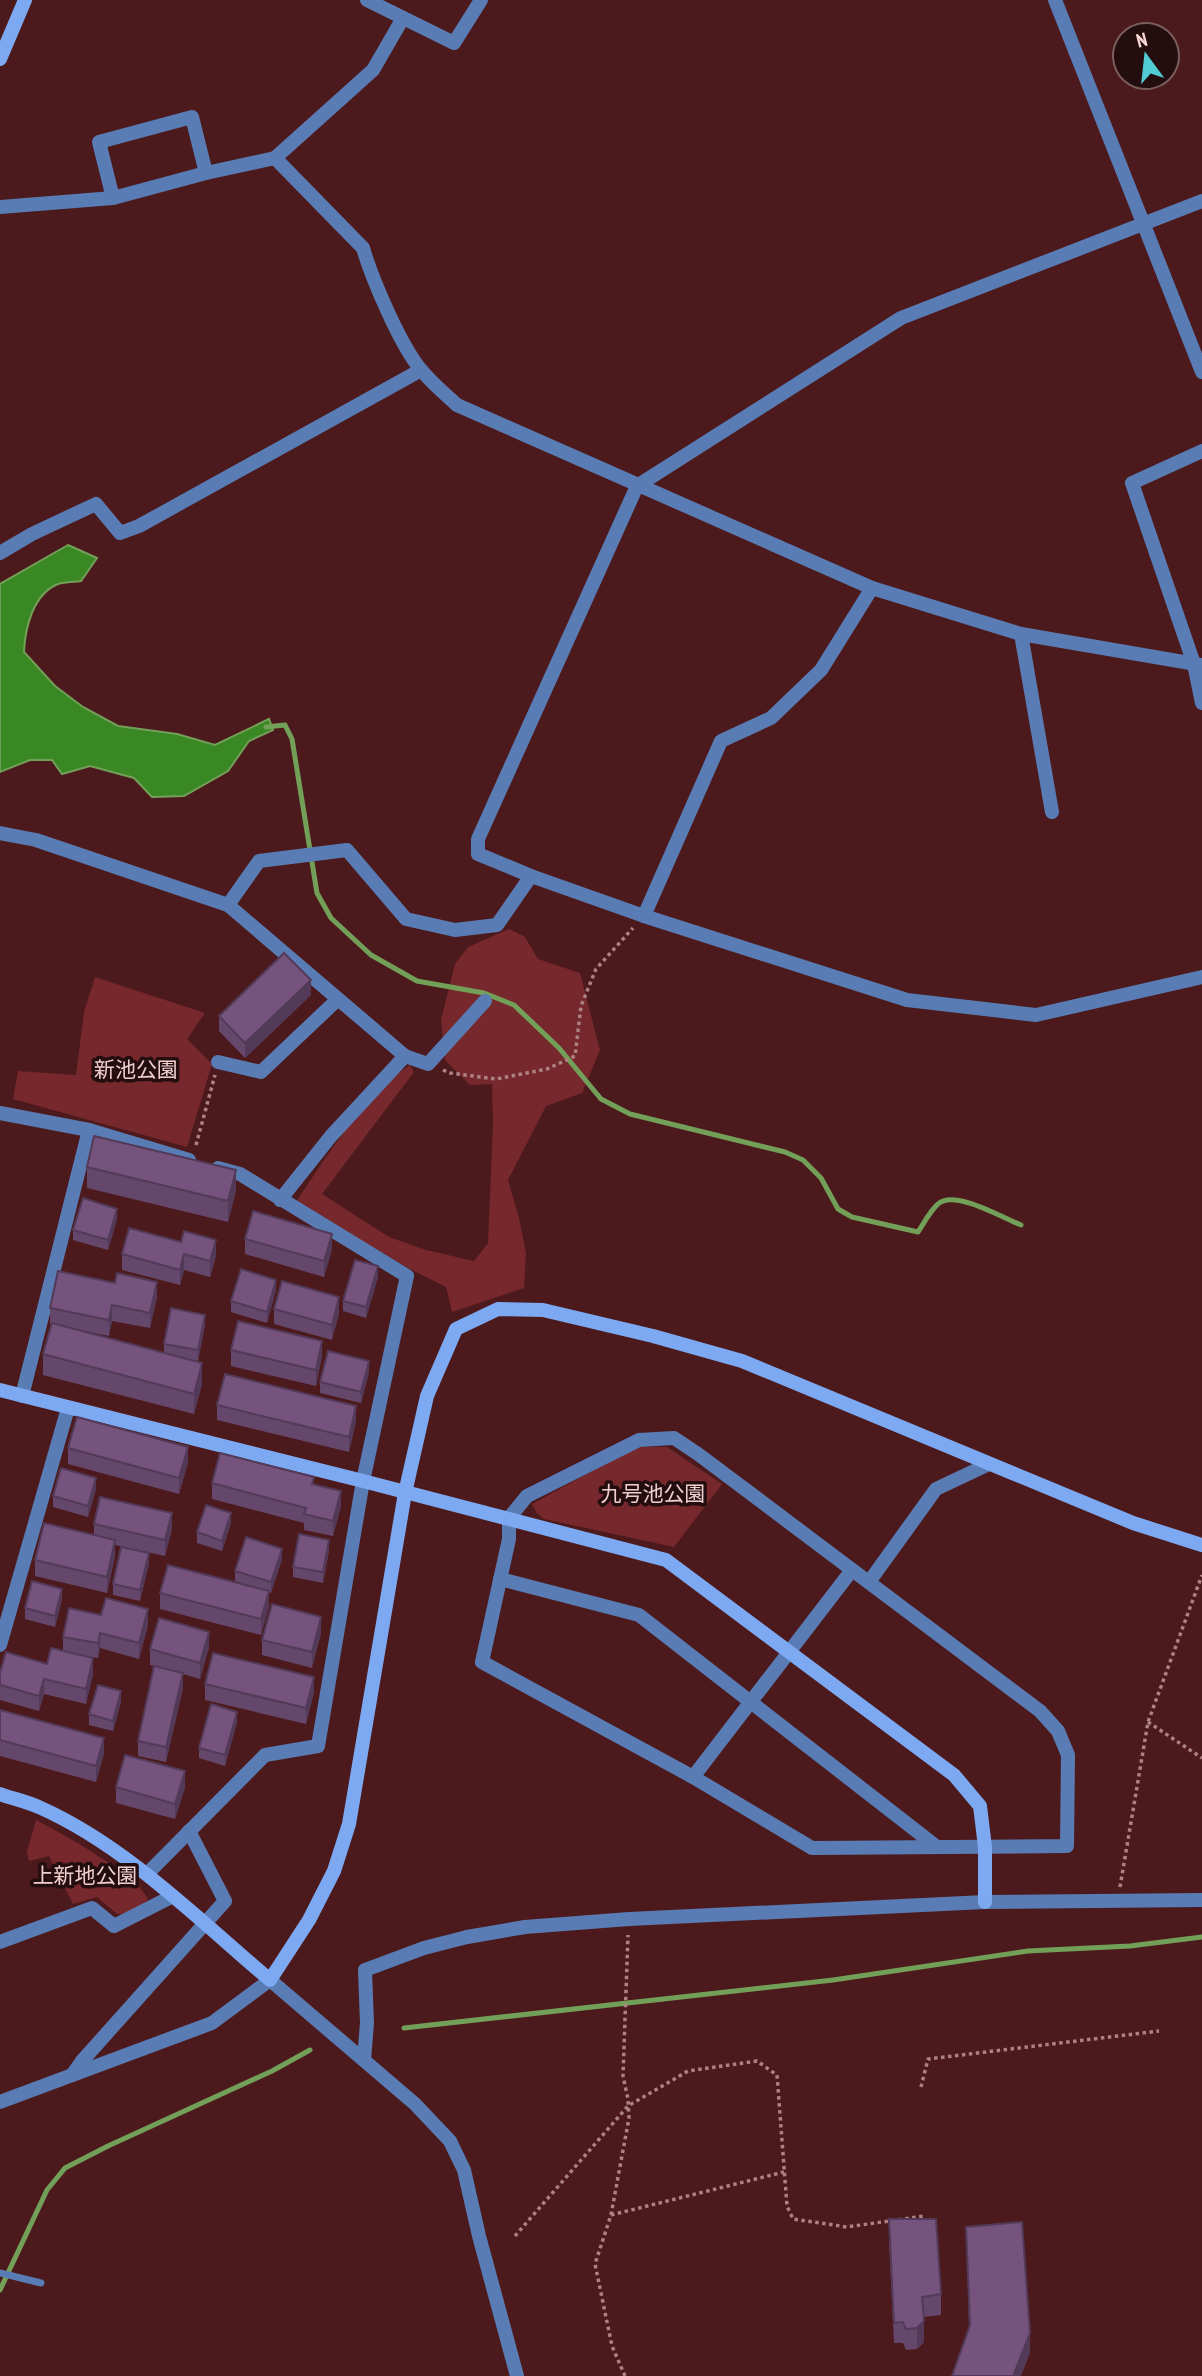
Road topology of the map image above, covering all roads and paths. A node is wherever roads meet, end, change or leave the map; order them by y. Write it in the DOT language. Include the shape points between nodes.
graph roads {
  1 [pos="25,0"];
  2 [pos="368,0"];
  3 [pos="481,0"];
  4 [pos="1055,0"];
  5 [pos="403,18"];
  6 [pos="0,59"];
  7 [pos="275,158"];
  8 [pos="206,173"];
  9 [pos="113,198"];
  10 [pos="1202,201"];
  11 [pos="0,207"];
  12 [pos="1144,224"];
  13 [pos="421,370"];
  14 [pos="1202,372"];
  15 [pos="1202,451"];
  16 [pos="637,486"];
  17 [pos="0,553"];
  18 [pos="872,588"];
  19 [pos="1021,634"];
  20 [pos="1198,665"];
  21 [pos="1202,703"];
  22 [pos="1052,813"];
  23 [pos="0,833"];
  24 [pos="531,876"];
  25 [pos="228,905"];
  26 [pos="644,916"];
  27 [pos="1202,977"];
  28 [pos="337,999"];
  29 [pos="485,1001"];
  30 [pos="405,1056"];
  31 [pos="218,1062"];
  32 [pos="428,1064"];
  33 [pos="0,1113"];
  34 [pos="89,1130"];
  35 [pos="191,1161"];
  36 [pos="280,1200"];
  37 [pos="0,1390"];
  38 [pos="22,1396"];
  39 [pos="68,1408"];
  40 [pos="989,1464"];
  41 [pos="363,1481"];
  42 [pos="405,1493"];
  43 [pos="509,1518"];
  44 [pos="1202,1545"];
  45 [pos="852,1570"];
  46 [pos="1202,1575"];
  47 [pos="500,1579"];
  48 [pos="869,1582"];
  49 [pos="0,1645"];
  50 [pos="790,1653"];
  51 [pos="750,1702"];
  52 [pos="1148,1721"];
  53 [pos="1202,1758"];
  54 [pos="693,1777"];
  55 [pos="0,1794"];
  56 [pos="189,1831"];
  57 [pos="937,1847"];
  58 [pos="985,1847"];
  59 [pos="146,1874"];
  60 [pos="171,1896"];
  61 [pos="1202,1900"];
  62 [pos="985,1902"];
  63 [pos="1117,1902"];
  64 [pos="629,1919"];
  65 [pos="204,1924"];
  66 [pos="0,1942"];
  67 [pos="270,1980"];
  68 [pos="1159,2031"];
  69 [pos="364,2060"];
  70 [pos="72,2075"];
  71 [pos="921,2087"];
  72 [pos="0,2102"];
  73 [pos="628,2106"];
  74 [pos="784,2172"];
  75 [pos="611,2215"];
  76 [pos="924,2216"];
  77 [pos="515,2236"];
  78 [pos="0,2273"];
  79 [pos="41,2283"];
  80 [pos="517,2376"];
  81 [pos="625,2376"];
  1 -- 6 [label="street"];
  2 -- 5 [label="street"];
  3 -- 5 [label="street" via="454,43"];
  4 -- 12 [label="street"];
  5 -- 7 [label="street" via="373,70"];
  7 -- 8 [label="street"];
  7 -- 13 [label="street" via="363,248 368,267"];
  8 -- 9 [label="street"];
  8 -- 9 [label="street" via="192,117 99,142"];
  9 -- 11 [label="street"];
  10 -- 12 [label="street"];
  12 -- 14 [label="street"];
  12 -- 16 [label="street" via="901,318"];
  13 -- 16 [label="street" via="457,405"];
  13 -- 17 [label="street" via="139,526 120,533 96,503"];
  15 -- 20 [label="street" via="1132,483"];
  16 -- 18 [label="street"];
  16 -- 24 [label="street" via="478,839 478,854"];
  18 -- 19 [label="street"];
  18 -- 26 [label="street" via="821,670 771,718 721,741"];
  19 -- 20 [label="street"];
  19 -- 22 [label="street"];
  20 -- 21 [label="street"];
  23 -- 25 [label="street" via="36,840"];
  24 -- 25 [label="street" via="497,925 456,930 406,919 347,850 259,861"];
  24 -- 26 [label="street"];
  25 -- 28 [label="street"];
  26 -- 27 [label="street" via="907,1000 1036,1015"];
  26 -- 32 [label="path" via="596,969 581,1006 575,1056 547,1069 496,1079 450,1073"];
  28 -- 30 [label="street"];
  28 -- 31 [label="street" via="261,1072"];
  29 -- 32 [label="street"];
  30 -- 32 [label="street"];
  30 -- 36 [label="street"];
  31 -- 35 [label="path"];
  33 -- 34 [label="street"];
  34 -- 35 [label="street"];
  34 -- 38 [label="street"];
  35 -- 36 [label="street" via="240,1174"];
  36 -- 41 [label="street" via="407,1276"];
  37 -- 38 [label="street"];
  38 -- 39 [label="street"];
  39 -- 41 [label="street"];
  39 -- 49 [label="street"];
  40 -- 42 [label="street" via="742,1361 543,1310 498,1309 456,1329 427,1396"];
  40 -- 44 [label="street" via="1133,1523"];
  40 -- 48 [label="street" via="936,1489"];
  41 -- 42 [label="street"];
  41 -- 56 [label="street" via="318,1746 265,1755"];
  42 -- 43 [label="street"];
  42 -- 67 [label="street" via="349,1824 334,1871"];
  43 -- 45 [label="street" via="527,1496 639,1440 674,1438"];
  43 -- 47 [label="street"];
  43 -- 50 [label="street" via="666,1560"];
  45 -- 48 [label="street"];
  45 -- 50 [label="street"];
  46 -- 52 [label="path"];
  47 -- 51 [label="street" via="639,1615"];
  47 -- 54 [label="street" via="482,1662"];
  48 -- 58 [label="street" via="1040,1711 1058,1731 1069,1755 1067,1846"];
  50 -- 51 [label="street"];
  50 -- 58 [label="street" via="954,1775 980,1806"];
  51 -- 54 [label="street"];
  51 -- 57 [label="street"];
  52 -- 53 [label="path"];
  52 -- 63 [label="path"];
  54 -- 57 [label="street" via="812,1848"];
  55 -- 59 [label="street" via="64,1820"];
  56 -- 59 [label="street"];
  56 -- 65 [label="street" via="225,1901"];
  57 -- 58 [label="street"];
  58 -- 62 [label="street"];
  59 -- 60 [label="street"];
  60 -- 65 [label="street"];
  60 -- 66 [label="street" via="114,1926 92,1908"];
  61 -- 63 [label="street"];
  62 -- 63 [label="street"];
  62 -- 64 [label="street"];
  64 -- 69 [label="street" via="525,1927 467,1937 365,1970"];
  64 -- 73 [label="path" via="623,2076"];
  65 -- 67 [label="street"];
  65 -- 70 [label="street"];
  67 -- 69 [label="street"];
  67 -- 70 [label="street" via="212,2023"];
  68 -- 71 [label="path" via="928,2059"];
  69 -- 80 [label="street" via="450,2141 464,2170"];
  70 -- 72 [label="street"];
  73 -- 74 [label="path" via="688,2071 757,2061 777,2076"];
  73 -- 75 [label="path"];
  73 -- 77 [label="path"];
  74 -- 75 [label="path"];
  74 -- 76 [label="path" via="793,2219 847,2227"];
  75 -- 81 [label="path" via="595,2264 612,2346"];
  78 -- 79 [label="lane"];
}
